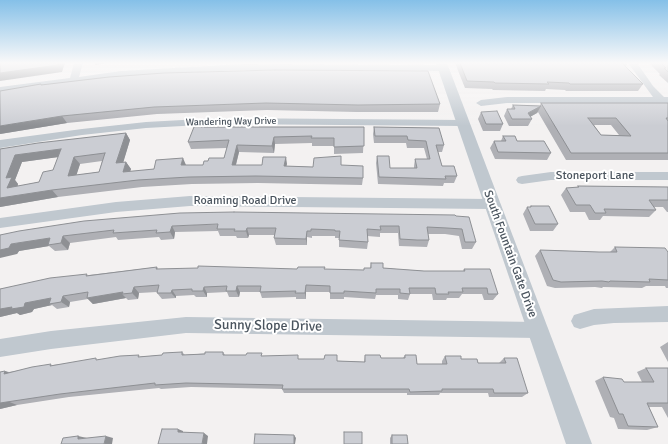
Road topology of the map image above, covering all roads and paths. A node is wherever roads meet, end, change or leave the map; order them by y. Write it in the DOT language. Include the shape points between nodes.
graph roads {
  1 [pos="42,84"];
  2 [pos="449,84"];
  3 [pos="647,84"];
  4 [pos="0,90"];
  5 [pos="664,100"];
  6 [pos="481,103"];
  7 [pos="463,123"];
  8 [pos="0,144"];
  9 [pos="668,176"];
  10 [pos="522,180"];
  11 [pos="491,204"];
  12 [pos="0,223"];
  13 [pos="668,314"];
  14 [pos="580,321"];
  15 [pos="538,330"];
  16 [pos="0,348"];
  17 [pos="579,444"];
  1 -- 4 [label="street"];
  2 -- 7 [label="street, South Fountain Gate Drive"];
  3 -- 5 [label="street"];
  5 -- 6 [label="street" via="507,100"];
  7 -- 8 [label="street, Wandering Way Drive" via="212,122 146,125"];
  7 -- 11 [label="street, South Fountain Gate Drive"];
  9 -- 10 [label="street, Stoneport Lane" via="551,176"];
  11 -- 12 [label="street, Roaming Road Drive" via="190,201 116,207"];
  11 -- 15 [label="street, South Fountain Gate Drive"];
  13 -- 14 [label="street" via="614,315"];
  15 -- 16 [label="street, Sunny Slope Drive" via="186,325"];
  15 -- 17 [label="street, South Fountain Gate Drive"];
}
